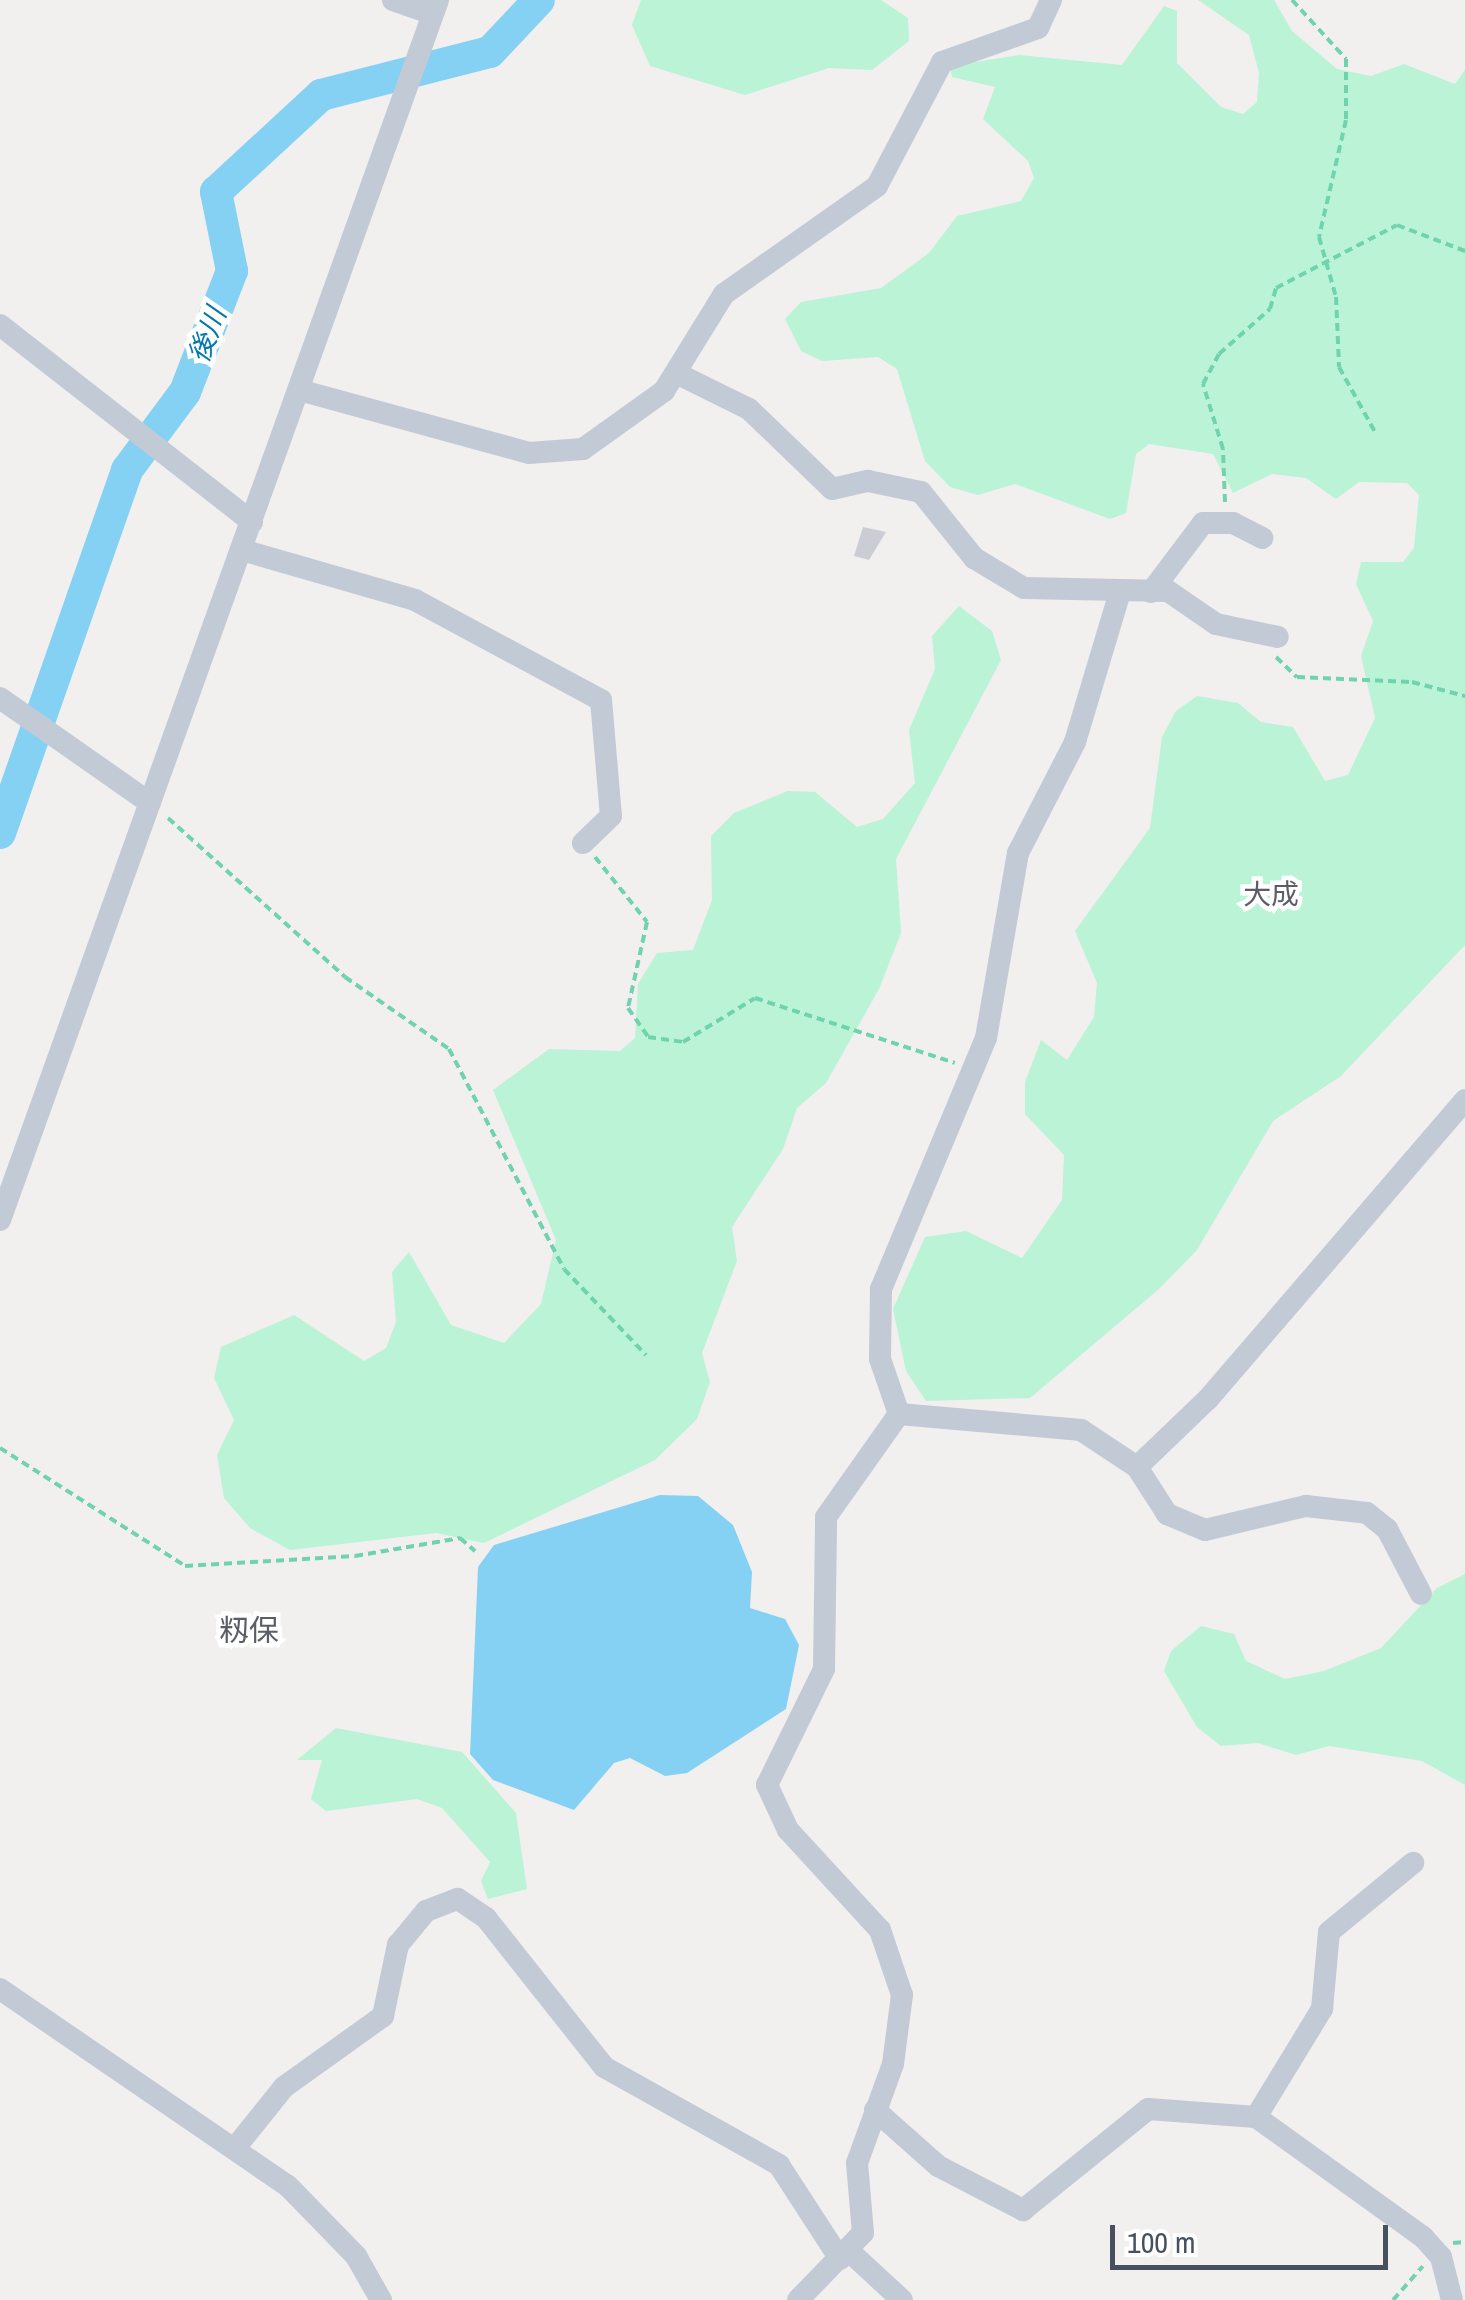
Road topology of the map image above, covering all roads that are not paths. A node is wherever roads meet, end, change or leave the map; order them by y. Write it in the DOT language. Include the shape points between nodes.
graph roads {
  1 [pos="393,0"];
  2 [pos="1051,0"];
  3 [pos="435,7"];
  4 [pos="0,325"];
  5 [pos="676,373"];
  6 [pos="300,390"];
  7 [pos="252,522"];
  8 [pos="1262,538"];
  9 [pos="242,550"];
  10 [pos="1120,592"];
  11 [pos="1151,592"];
  12 [pos="1278,637"];
  13 [pos="0,698"];
  14 [pos="150,803"];
  15 [pos="583,843"];
  16 [pos="1465,1100"];
  17 [pos="0,1220"];
  18 [pos="899,1414"];
  19 [pos="1137,1467"];
  20 [pos="1421,1594"];
  21 [pos="1413,1863"];
  22 [pos="0,1989"];
  23 [pos="874,2110"];
  24 [pos="1256,2117"];
  25 [pos="235,2148"];
  26 [pos="844,2255"];
  27 [pos="381,2300"];
  28 [pos="798,2300"];
  29 [pos="902,2300"];
  30 [pos="1452,2300"];
  1 -- 3 [label="street"];
  2 -- 5 [label="street" via="1038,28 942,62 880,182 724,294"];
  3 -- 6 [label="street"];
  4 -- 7 [label="street"];
  5 -- 6 [label="street" via="648,408 562,454"];
  5 -- 10 [label="street" via="749,409 832,489 868,480 921,492 974,558 1006,580"];
  6 -- 7 [label="street"];
  7 -- 9 [label="street"];
  8 -- 11 [label="street" via="1215,520 1196,529"];
  9 -- 14 [label="street"];
  9 -- 15 [label="street" via="415,600 601,700 611,816"];
  10 -- 11 [label="street"];
  10 -- 18 [label="street" via="1075,742 1018,853 996,1003 972,1074 881,1289 880,1359"];
  11 -- 12 [label="street" via="1180,594 1216,624"];
  13 -- 14 [label="street"];
  14 -- 17 [label="street"];
  16 -- 19 [label="street" via="1208,1399"];
  18 -- 19 [label="street" via="1064,1424"];
  18 -- 23 [label="street" via="826,1517 824,1669 768,1785 788,1830 864,1905 895,1961 900,2025"];
  19 -- 20 [label="street" via="1167,1514 1205,1530 1306,1506 1367,1514 1387,1529"];
  21 -- 24 [label="street" via="1329,1932 1322,2008"];
  22 -- 25 [label="street"];
  23 -- 24 [label="street" via="938,2166 1023,2210 1148,2109"];
  23 -- 26 [label="street" via="857,2163 866,2217"];
  24 -- 30 [label="street" via="1437,2250"];
  25 -- 26 [label="street" via="284,2088 383,2016 398,1945 426,1911 458,1900 486,1918 604,2067 779,2165"];
  25 -- 27 [label="street" via="330,2226"];
  26 -- 28 [label="street"];
  26 -- 29 [label="street"];
}
